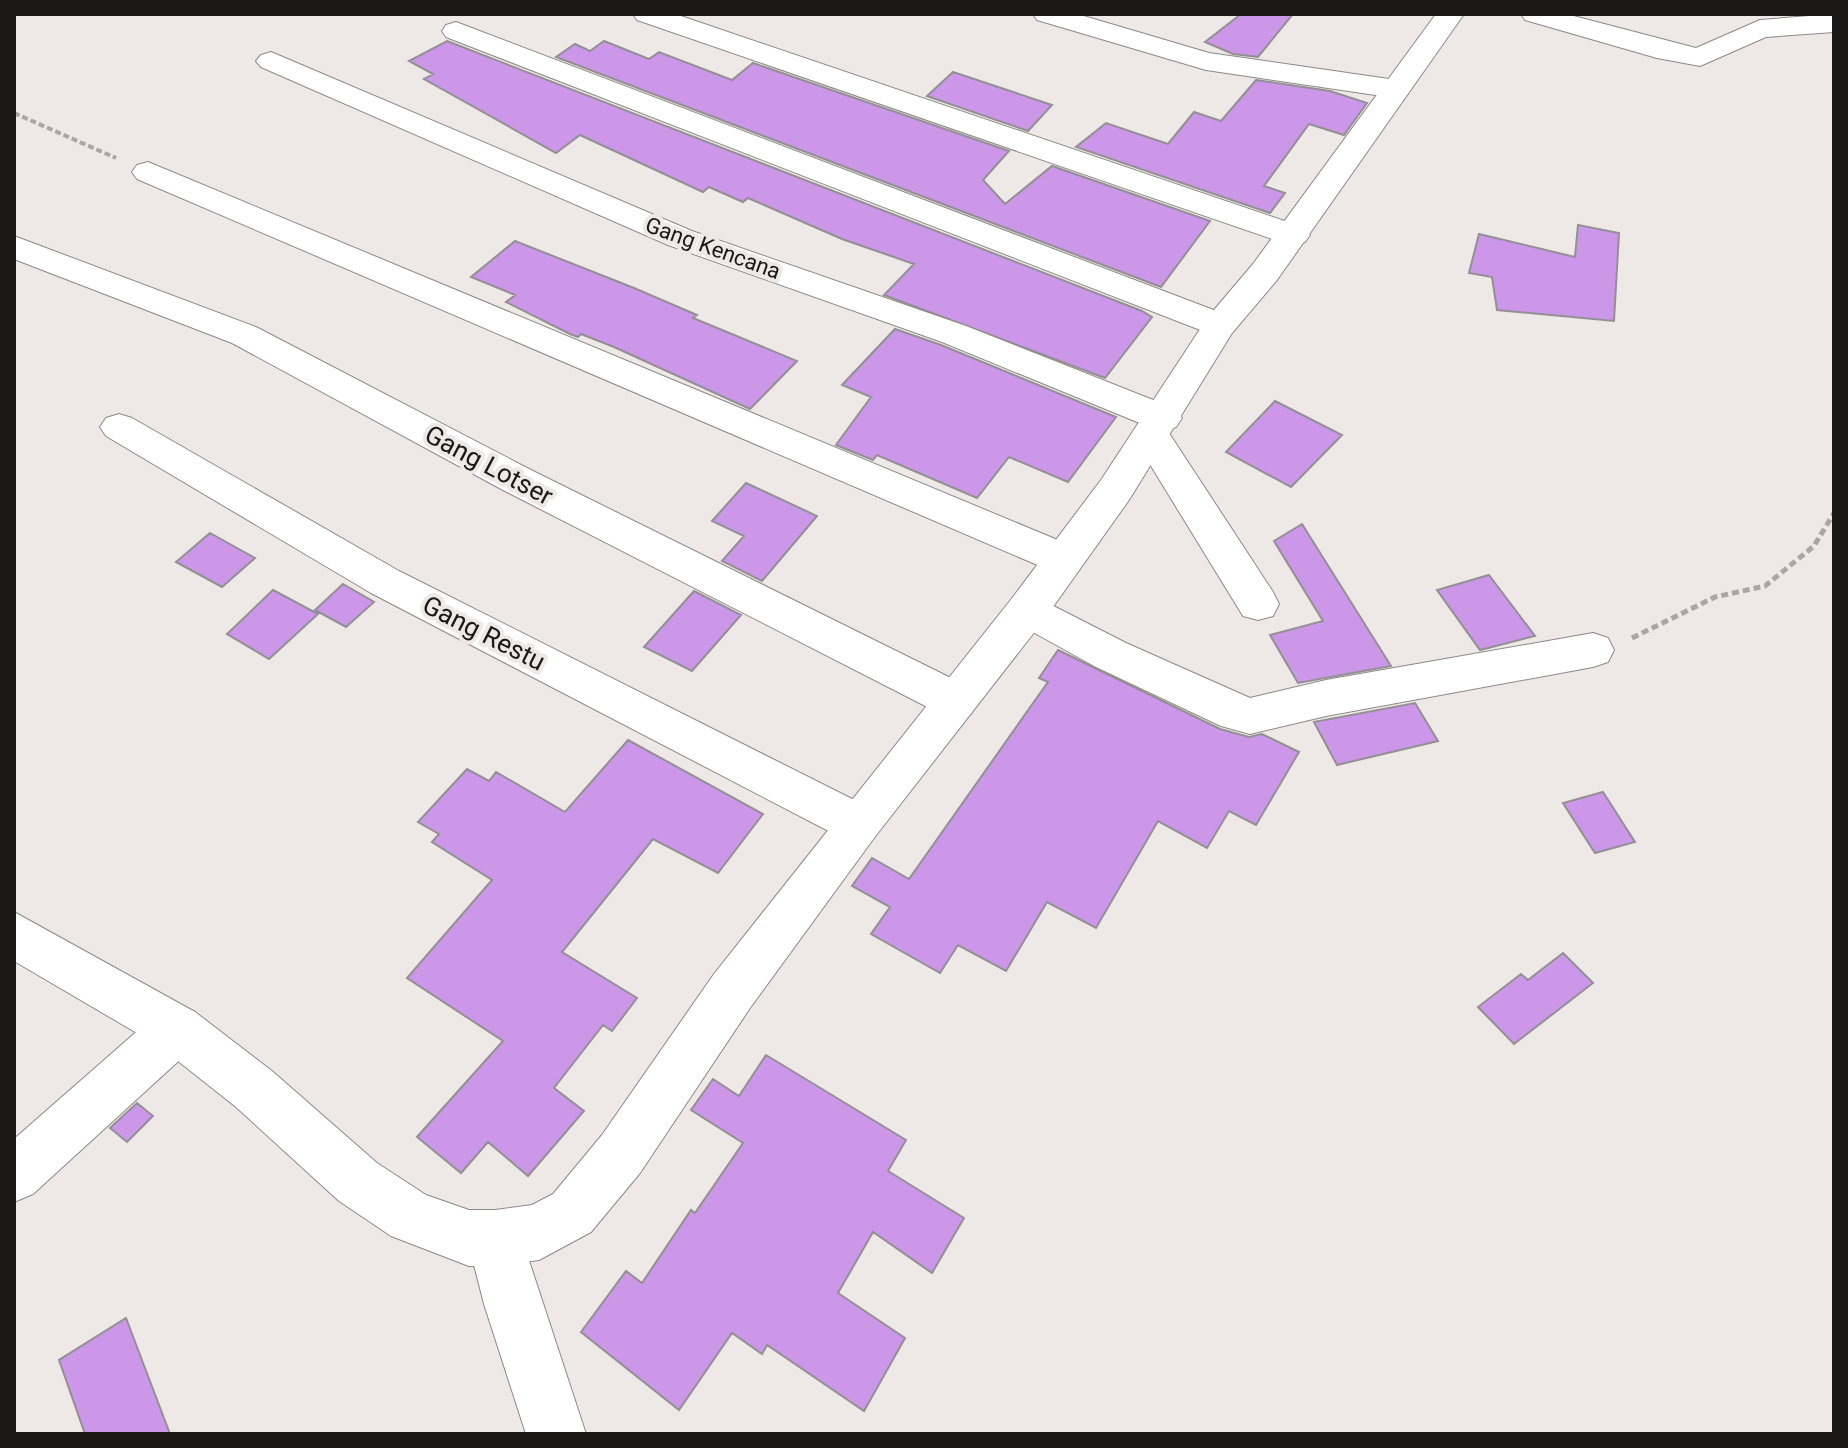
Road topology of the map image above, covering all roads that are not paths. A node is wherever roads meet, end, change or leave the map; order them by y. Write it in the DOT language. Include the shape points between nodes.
graph roads {
  1 [pos="647,14"];
  2 [pos="1047,14"];
  3 [pos="1450,14"];
  4 [pos="1535,14"];
  5 [pos="1834,23"];
  6 [pos="456,31"];
  7 [pos="271,61"];
  8 [pos="1396,89"];
  9 [pos="148,172"];
  10 [pos="1293,235"];
  11 [pos="14,247"];
  12 [pos="1220,325"];
  13 [pos="1157,426"];
  14 [pos="119,427"];
  15 [pos="1063,559"];
  16 [pos="1258,604"];
  17 [pos="1028,609"];
  18 [pos="1593,650"];
  19 [pos="956,701"];
  20 [pos="858,824"];
  21 [pos="14,935"];
  22 [pos="177,1029"];
  23 [pos="14,1175"];
  24 [pos="495,1238"];
  25 [pos="556,1434"];
  1 -- 10 [label="street"];
  2 -- 8 [label="street" via="1206,61"];
  3 -- 8 [label="street"];
  4 -- 5 [label="street" via="1700,57 1760,29"];
  6 -- 12 [label="street"];
  7 -- 13 [label="street, Gang Kencana" via="680,238 954,334"];
  8 -- 10 [label="street"];
  9 -- 15 [label="street"];
  10 -- 12 [label="street"];
  11 -- 19 [label="street, Gang Lotser" via="244,335 517,480"];
  12 -- 13 [label="street"];
  13 -- 15 [label="street"];
  13 -- 16 [label="street"];
  14 -- 20 [label="street, Gang Restu" via="385,582"];
  15 -- 17 [label="street"];
  17 -- 18 [label="street" via="1111,655 1250,716"];
  17 -- 19 [label="street"];
  19 -- 20 [label="street"];
  20 -- 24 [label="street" via="732,991 621,1154 572,1213 539,1232"];
  21 -- 22 [label="street"];
  22 -- 23 [label="street"];
  22 -- 24 [label="street" via="371,1191 431,1226 469,1238"];
  24 -- 25 [label="street"];
}
